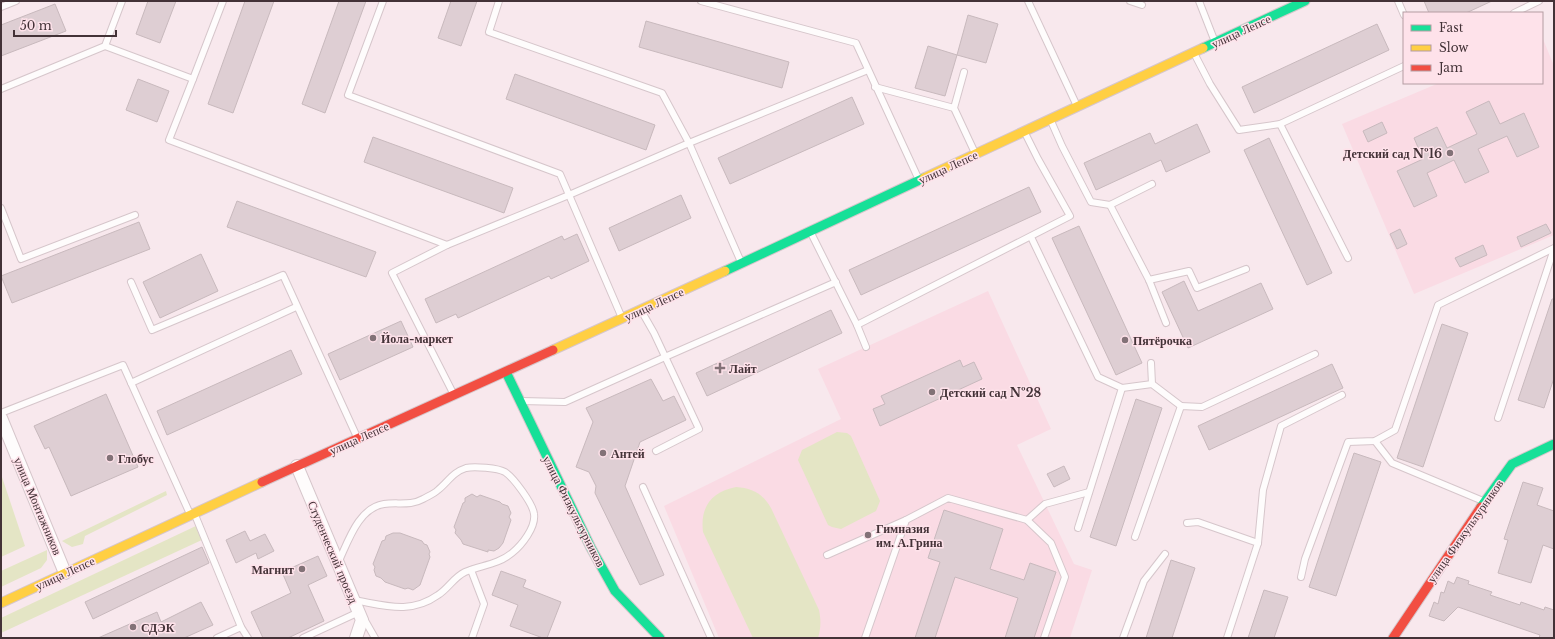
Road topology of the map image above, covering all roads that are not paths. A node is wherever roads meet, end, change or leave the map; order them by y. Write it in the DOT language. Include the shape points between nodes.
graph roads {
  1 [pos="16,1"];
  2 [pos="122,1"];
  3 [pos="223,1"];
  4 [pos="383,1"];
  5 [pos="499,1"];
  6 [pos="701,1"];
  7 [pos="1028,1"];
  8 [pos="1130,1"];
  9 [pos="1199,1"];
  10 [pos="1305,1"];
  11 [pos="1398,1"];
  12 [pos="1539,1"];
  13 [pos="1142,5"];
  14 [pos="1,7"];
  15 [pos="1403,12"];
  16 [pos="1516,12"];
  17 [pos="1216,43"];
  18 [pos="105,46"];
  19 [pos="1194,53"];
  20 [pos="1403,66"];
  21 [pos="868,70"];
  22 [pos="964,72"];
  23 [pos="193,79"];
  24 [pos="875,87"];
  25 [pos="1,89"];
  26 [pos="1077,106"];
  27 [pos="954,108"];
  28 [pos="1051,119"];
  29 [pos="1280,124"];
  30 [pos="1025,131"];
  31 [pos="689,143"];
  32 [pos="976,154"];
  33 [pos="919,181"];
  34 [pos="1152,184"];
  35 [pos="570,195"];
  36 [pos="1110,205"];
  37 [pos="1,208"];
  38 [pos="135,215"];
  39 [pos="811,232"];
  40 [pos="1030,237"];
  41 [pos="447,245"];
  42 [pos="1554,249"];
  43 [pos="1348,258"];
  44 [pos="741,264"];
  45 [pos="1246,269"];
  46 [pos="1148,280"];
  47 [pos="130,282"];
  48 [pos="836,282"];
  49 [pos="296,307"];
  50 [pos="641,310"];
  51 [pos="622,319"];
  52 [pos="1166,323"];
  53 [pos="857,325"];
  54 [pos="866,347"];
  55 [pos="1315,354"];
  56 [pos="665,357"];
  57 [pos="1151,363"];
  58 [pos="506,372"];
  59 [pos="131,383"];
  60 [pos="1152,384"];
  61 [pos="1122,388"];
  62 [pos="1342,395"];
  63 [pos="454,396"];
  64 [pos="519,401"];
  65 [pos="1182,406"];
  66 [pos="1,413"];
  67 [pos="1,418"];
  68 [pos="1498,418"];
  69 [pos="358,438"];
  70 [pos="1375,442"];
  71 [pos="1553,446"];
  72 [pos="656,451"];
  73 [pos="297,466"];
  74 [pos="643,487"];
  75 [pos="1089,492"];
  76 [pos="1484,502"];
  77 [pos="192,514"];
  78 [pos="906,520"];
  79 [pos="1027,520"];
  80 [pos="1187,523"];
  81 [pos="1078,528"];
  82 [pos="1136,538"];
  83 [pos="1258,543"];
  84 [pos="1165,554"];
  85 [pos="827,555"];
  86 [pos="338,563"];
  87 [pos="471,570"];
  88 [pos="65,573"];
  89 [pos="1301,577"];
  90 [pos="353,600"];
  91 [pos="1,603"];
  92 [pos="359,612"];
  93 [pos="242,627"];
  94 [pos="217,638"];
  95 [pos="248,638"];
  96 [pos="303,638"];
  97 [pos="356,638"];
  98 [pos="375,638"];
  99 [pos="472,638"];
  100 [pos="660,638"];
  101 [pos="711,638"];
  102 [pos="865,638"];
  103 [pos="1044,638"];
  104 [pos="1123,638"];
  105 [pos="1227,638"];
  106 [pos="1393,638"];
  1 -- 14 [label="lane"];
  2 -- 18 [label="lane"];
  3 -- 23 [label="lane"];
  4 -- 35 [label="lane" via="348,95 560,174"];
  5 -- 31 [label="lane" via="489,32 662,93"];
  6 -- 21 [label="lane" via="856,42"];
  7 -- 26 [label="lane"];
  8 -- 13 [label="lane"];
  9 -- 17 [label="lane"];
  10 -- 17 [label="main road, улица Лепсе"];
  11 -- 15 [label="lane"];
  12 -- 16 [label="lane"];
  17 -- 19 [label="main road, улица Лепсе"];
  18 -- 23 [label="lane"];
  18 -- 25 [label="lane"];
  19 -- 26 [label="main road, улица Лепсе"];
  19 -- 29 [label="lane" via="1239,130"];
  20 -- 29 [label="lane"];
  21 -- 24 [label="lane"];
  21 -- 31 [label="lane"];
  22 -- 27 [label="lane"];
  23 -- 41 [label="lane" via="169,140"];
  24 -- 27 [label="lane"];
  24 -- 33 [label="lane"];
  26 -- 28 [label="main road, улица Лепсе"];
  27 -- 32 [label="lane"];
  28 -- 30 [label="main road, улица Лепсе"];
  28 -- 36 [label="lane" via="1090,202"];
  29 -- 43 [label="lane"];
  30 -- 32 [label="main road, улица Лепсе"];
  30 -- 40 [label="lane" via="1070,216"];
  31 -- 35 [label="lane"];
  31 -- 44 [label="lane"];
  32 -- 33 [label="main road, улица Лепсе"];
  33 -- 39 [label="main road, улица Лепсе"];
  34 -- 36 [label="lane"];
  35 -- 41 [label="lane"];
  35 -- 51 [label="lane"];
  36 -- 46 [label="lane"];
  37 -- 38 [label="lane" via="21,259"];
  39 -- 44 [label="main road, улица Лепсе"];
  39 -- 48 [label="lane"];
  40 -- 53 [label="lane"];
  40 -- 61 [label="lane" via="1098,376"];
  41 -- 63 [label="lane" via="392,273"];
  42 -- 68 [label="lane"];
  42 -- 70 [label="lane" via="1438,305 1395,430"];
  44 -- 50 [label="main road, улица Лепсе"];
  45 -- 46 [label="lane" via="1197,288 1189,271"];
  46 -- 52 [label="lane"];
  47 -- 49 [label="lane" via="152,330 282,275"];
  48 -- 53 [label="lane"];
  48 -- 56 [label="lane"];
  49 -- 59 [label="lane"];
  49 -- 69 [label="lane"];
  50 -- 51 [label="main road, улица Лепсе"];
  50 -- 56 [label="lane"];
  51 -- 58 [label="main road, улица Лепсе"];
  53 -- 54 [label="lane"];
  55 -- 65 [label="lane" via="1202,407"];
  56 -- 64 [label="lane" via="566,402"];
  56 -- 72 [label="lane" via="699,429"];
  57 -- 60 [label="lane"];
  58 -- 63 [label="main road, улица Лепсе"];
  58 -- 64 [label="main road, улица Физкультурников"];
  59 -- 66 [label="lane" via="123,365"];
  59 -- 77 [label="lane"];
  60 -- 61 [label="lane"];
  60 -- 65 [label="lane"];
  61 -- 75 [label="lane"];
  62 -- 83 [label="lane" via="1281,426 1263,490"];
  63 -- 69 [label="main road, улица Лепсе"];
  64 -- 100 [label="main road, улица Физкультурников" via="591,548 615,591"];
  65 -- 82 [label="lane"];
  67 -- 88 [label="street, улица Монтажников"];
  69 -- 73 [label="main road, улица Лепсе"];
  70 -- 76 [label="lane" via="1392,463"];
  70 -- 89 [label="lane" via="1348,442"];
  71 -- 76 [label="main road, улица Физкультурников" via="1512,464"];
  73 -- 77 [label="main road, улица Лепсе"];
  73 -- 86 [label="street, Студенческий проезд"];
  74 -- 101 [label="lane"];
  75 -- 79 [label="lane" via="1045,504"];
  75 -- 81 [label="lane"];
  76 -- 106 [label="main road, улица Физкультурников"];
  77 -- 88 [label="main road, улица Лепсе"];
  77 -- 93 [label="lane"];
  78 -- 79 [label="lane" via="948,498"];
  78 -- 85 [label="lane"];
  78 -- 102 [label="lane"];
  79 -- 103 [label="lane" via="1051,543 1065,577"];
  80 -- 83 [label="lane" via="1198,522"];
  83 -- 105 [label="lane"];
  84 -- 104 [label="lane" via="1144,581"];
  86 -- 87 [label="lane" via="357,524 370,509 384,504 419,502 438,491 456,472 468,468 489,468 505,472 522,488 534,514 532,526 513,552 497,562"];
  86 -- 90 [label="street, Студенческий проезд"];
  87 -- 90 [label="lane" via="457,577 431,600 415,605 397,608"];
  87 -- 99 [label="lane" via="484,604"];
  88 -- 91 [label="main road, улица Лепсе"];
  90 -- 92 [label="street, Студенческий проезд"];
  90 -- 98 [label="lane"];
  92 -- 96 [label="lane"];
  92 -- 97 [label="street, Студенческий проезд" via="362,620"];
  93 -- 94 [label="lane"];
  93 -- 95 [label="lane"];
}
